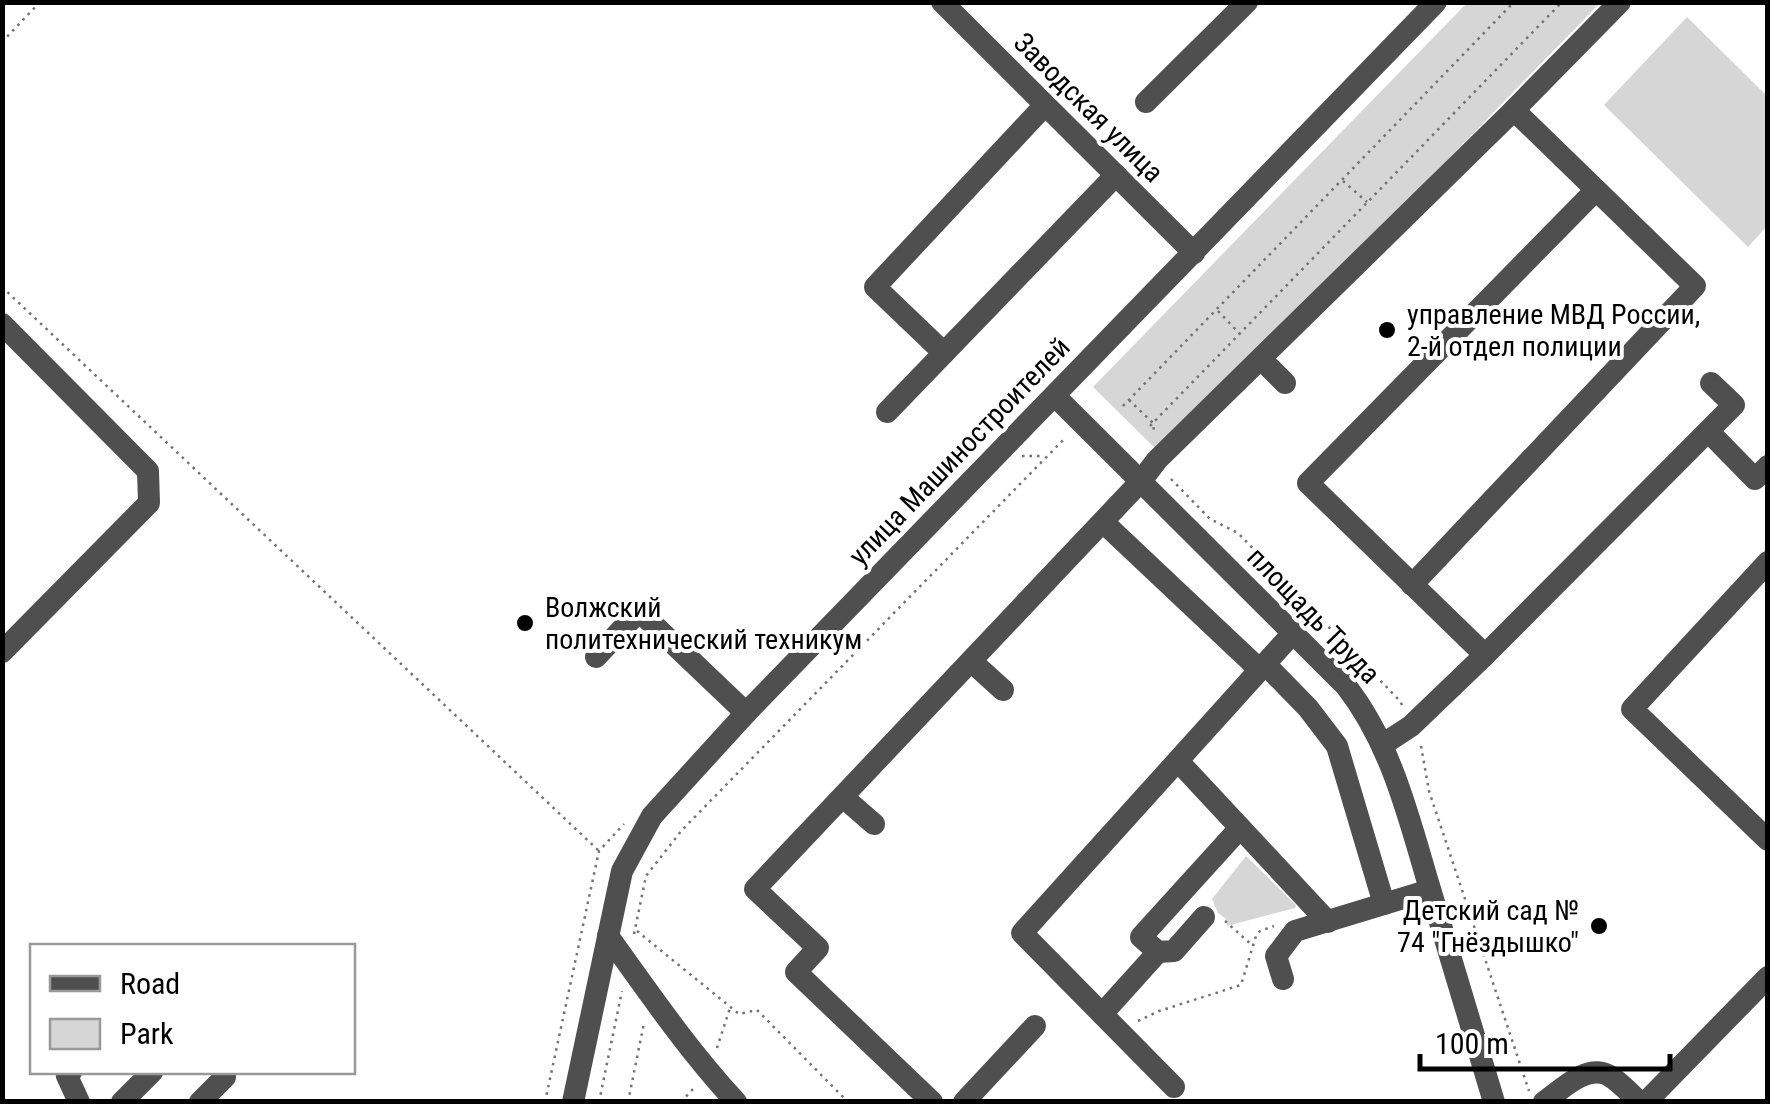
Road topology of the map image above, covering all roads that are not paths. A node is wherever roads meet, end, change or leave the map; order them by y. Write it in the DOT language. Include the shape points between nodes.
graph roads {
  1 [pos="942,2"];
  2 [pos="1247,2"];
  3 [pos="1436,2"];
  4 [pos="1620,2"];
  5 [pos="1146,102"];
  6 [pos="1045,104"];
  7 [pos="1514,110"];
  8 [pos="1116,176"];
  9 [pos="1596,190"];
  10 [pos="1194,253"];
  11 [pos="2,324"];
  12 [pos="944,353"];
  13 [pos="1262,358"];
  14 [pos="1285,383"];
  15 [pos="1711,383"];
  16 [pos="1055,396"];
  17 [pos="886,412"];
  18 [pos="1709,432"];
  19 [pos="1763,479"];
  20 [pos="1141,482"];
  21 [pos="1102,522"];
  22 [pos="1768,562"];
  23 [pos="1412,584"];
  24 [pos="1293,634"];
  25 [pos="2,652"];
  26 [pos="1485,655"];
  27 [pos="596,657"];
  28 [pos="971,661"];
  29 [pos="1262,667"];
  30 [pos="1003,690"];
  31 [pos="746,714"];
  32 [pos="1382,745"];
  33 [pos="1178,761"];
  34 [pos="843,797"];
  35 [pos="874,824"];
  36 [pos="1240,828"];
  37 [pos="1768,840"];
  38 [pos="1430,890"];
  39 [pos="1384,904"];
  40 [pos="1204,917"];
  41 [pos="1328,922"];
  42 [pos="608,936"];
  43 [pos="1158,952"];
  44 [pos="1768,977"];
  45 [pos="1282,979"];
  46 [pos="1110,1022"];
  47 [pos="1035,1026"];
  48 [pos="69,1074"];
  49 [pos="150,1074"];
  50 [pos="225,1077"];
  51 [pos="1174,1087"];
  52 [pos="80,1102"];
  53 [pos="122,1102"];
  54 [pos="200,1102"];
  55 [pos="573,1102"];
  56 [pos="736,1102"];
  57 [pos="932,1102"];
  58 [pos="964,1102"];
  59 [pos="1494,1102"];
  60 [pos="1544,1102"];
  61 [pos="1642,1102"];
  1 -- 6 [label="street, Заводская улица"];
  2 -- 5 [label="street"];
  3 -- 10 [label="street, улица Машиностроителей"];
  4 -- 7 [label="street"];
  6 -- 8 [label="street, Заводская улица"];
  6 -- 12 [label="street" via="875,288"];
  7 -- 9 [label="street"];
  7 -- 13 [label="street"];
  8 -- 10 [label="street, Заводская улица"];
  8 -- 12 [label="street"];
  9 -- 23 [label="street" via="1694,286"];
  9 -- 23 [label="street" via="1308,482"];
  10 -- 16 [label="street, улица Машиностроителей"];
  11 -- 25 [label="street" via="148,471 149,503"];
  12 -- 17 [label="street"];
  13 -- 14 [label="street"];
  13 -- 20 [label="street"];
  15 -- 18 [label="street" via="1734,405"];
  16 -- 20 [label="street, площадь Труда"];
  16 -- 31 [label="street, улица Машиностроителей"];
  18 -- 19 [label="street"];
  18 -- 26 [label="street"];
  20 -- 21 [label="street"];
  20 -- 24 [label="street, площадь Труда"];
  21 -- 28 [label="street"];
  21 -- 29 [label="street"];
  22 -- 37 [label="street" via="1632,709"];
  23 -- 26 [label="street"];
  24 -- 29 [label="street"];
  24 -- 32 [label="street, площадь Труда" via="1346,686"];
  26 -- 32 [label="street"];
  27 -- 31 [label="street" via="639,611"];
  28 -- 30 [label="street"];
  28 -- 34 [label="street"];
  29 -- 33 [label="street"];
  29 -- 39 [label="street" via="1308,708 1337,746"];
  31 -- 42 [label="street, улица Машиностроителей" via="652,816 622,872"];
  32 -- 38 [label="street, площадь Труда"];
  33 -- 36 [label="street"];
  33 -- 46 [label="street" via="1022,932"];
  34 -- 35 [label="street"];
  34 -- 57 [label="street" via="756,890 818,948 796,972"];
  36 -- 41 [label="street"];
  36 -- 43 [label="street" via="1141,937"];
  38 -- 39 [label="street"];
  38 -- 59 [label="street, площадь Труда"];
  39 -- 41 [label="street"];
  40 -- 43 [label="street" via="1174,951"];
  41 -- 45 [label="street" via="1295,931 1276,956"];
  42 -- 55 [label="street, улица Машиностроителей"];
  42 -- 56 [label="street"];
  43 -- 46 [label="street"];
  44 -- 61 [label="street"];
  46 -- 51 [label="street"];
  47 -- 58 [label="street"];
  48 -- 52 [label="street"];
  49 -- 53 [label="street"];
  50 -- 54 [label="street"];
  60 -- 61 [label="street" via="1595,1071"];
}
